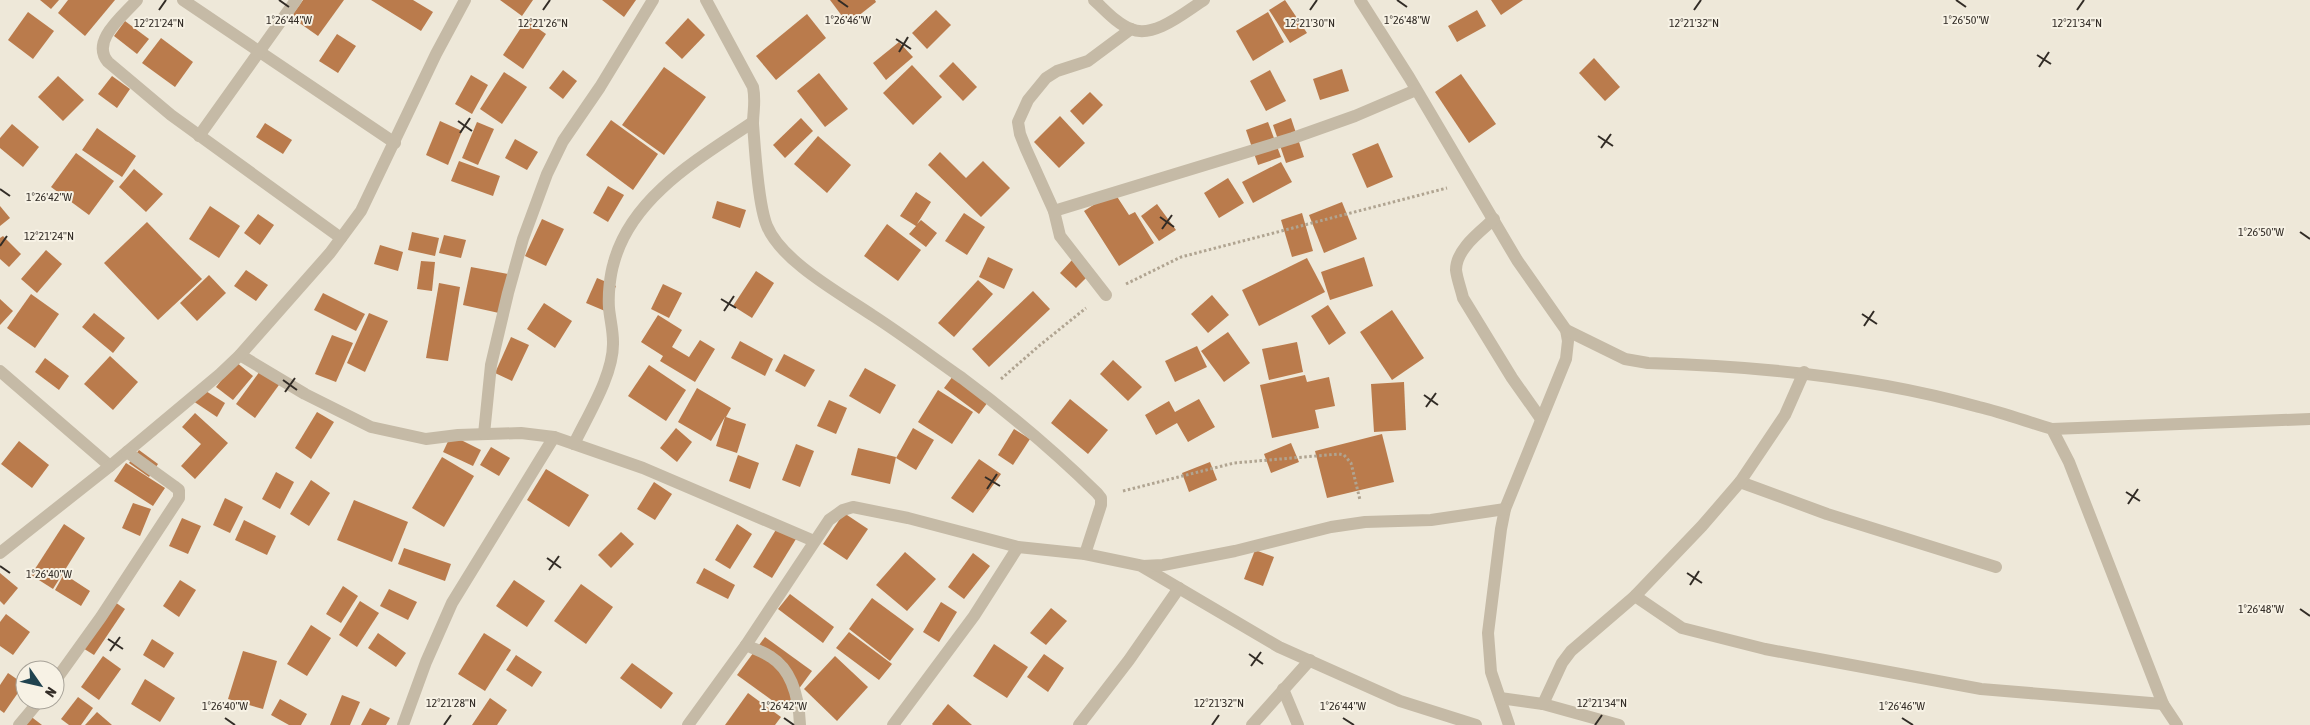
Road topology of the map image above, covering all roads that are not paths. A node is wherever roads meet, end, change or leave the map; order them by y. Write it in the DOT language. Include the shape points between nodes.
graph roads {
  1 [pos="137,0"];
  2 [pos="183,0"];
  3 [pos="296,0"];
  4 [pos="465,0"];
  5 [pos="653,0"];
  6 [pos="706,0"];
  7 [pos="1094,0"];
  8 [pos="1204,0"];
  9 [pos="1360,0"];
  10 [pos="1131,29"];
  11 [pos="258,52"];
  12 [pos="1416,90"];
  13 [pos="753,122"];
  14 [pos="199,136"];
  15 [pos="395,143"];
  16 [pos="1054,211"];
  17 [pos="1494,219"];
  18 [pos="341,238"];
  19 [pos="1106,295"];
  20 [pos="1566,330"];
  21 [pos="240,355"];
  22 [pos="0,371"];
  23 [pos="1804,372"];
  24 [pos="1541,419"];
  25 [pos="2310,419"];
  26 [pos="2052,429"];
  27 [pos="484,434"];
  28 [pos="554,438"];
  29 [pos="574,444"];
  30 [pos="127,452"];
  31 [pos="110,466"];
  32 [pos="1740,482"];
  33 [pos="1505,509"];
  34 [pos="814,542"];
  35 [pos="1018,547"];
  36 [pos="0,553"];
  37 [pos="1085,554"];
  38 [pos="1143,566"];
  39 [pos="1996,568"];
  40 [pos="1179,588"];
  41 [pos="1635,596"];
  42 [pos="746,645"];
  43 [pos="1310,660"];
  44 [pos="65,667"];
  45 [pos="1283,689"];
  46 [pos="1500,698"];
  47 [pos="1543,704"];
  48 [pos="2163,704"];
  49 [pos="32,710"];
  50 [pos="19,725"];
  51 [pos="403,725"];
  52 [pos="688,725"];
  53 [pos="800,725"];
  54 [pos="892,725"];
  55 [pos="1079,725"];
  56 [pos="1252,725"];
  57 [pos="1298,725"];
  58 [pos="1476,725"];
  59 [pos="1509,725"];
  60 [pos="1619,725"];
  61 [pos="2177,725"];
  1 -- 14 [label="street" via="106,37 102,45 103,56"];
  2 -- 11 [label="street"];
  3 -- 11 [label="street"];
  4 -- 15 [label="street"];
  5 -- 27 [label="street" via="546,174 508,293 491,365"];
  6 -- 13 [label="street" via="753,87 756,102"];
  7 -- 10 [label="street"];
  8 -- 10 [label="street" via="1153,29 1144,32"];
  9 -- 12 [label="street"];
  10 -- 16 [label="street" via="1088,61 1046,78 1022,111 1018,122 1020,134"];
  11 -- 14 [label="street"];
  11 -- 15 [label="street"];
  12 -- 16 [label="street" via="1293,138"];
  12 -- 17 [label="street"];
  13 -- 29 [label="street" via="680,174 628,227 613,263 609,306 614,342 612,357"];
  13 -- 37 [label="street" via="766,225 775,241 829,287 984,396 1046,446 1101,498"];
  14 -- 18 [label="street"];
  15 -- 18 [label="street" via="361,211"];
  16 -- 19 [label="street" via="1060,236"];
  17 -- 20 [label="street" via="1517,260"];
  17 -- 24 [label="street" via="1460,254 1456,270 1459,283 1463,298"];
  18 -- 21 [label="street"];
  20 -- 23 [label="street" via="1625,359 1648,364"];
  20 -- 24 [label="street" via="1566,359"];
  21 -- 27 [label="street" via="305,394 371,427 426,439"];
  21 -- 30 [label="street"];
  22 -- 31 [label="street"];
  23 -- 26 [label="street" via="1978,406"];
  23 -- 32 [label="street" via="1785,415"];
  24 -- 33 [label="street"];
  25 -- 26 [label="street"];
  26 -- 48 [label="street" via="2069,462"];
  27 -- 28 [label="street" via="521,433"];
  28 -- 29 [label="street"];
  28 -- 51 [label="street" via="452,603"];
  29 -- 34 [label="street" via="643,468"];
  30 -- 31 [label="street"];
  30 -- 44 [label="street" via="179,490 179,498 102,617"];
  31 -- 36 [label="street"];
  32 -- 39 [label="street" via="1827,514"];
  32 -- 41 [label="street"];
  33 -- 38 [label="street" via="1432,520 1365,522 1293,535 1235,551"];
  33 -- 46 [label="street" via="1488,633 1491,672"];
  34 -- 35 [label="street" via="829,520 853,507"];
  34 -- 42 [label="street"];
  35 -- 37 [label="street"];
  35 -- 54 [label="street" via="974,616"];
  37 -- 38 [label="street"];
  38 -- 40 [label="street"];
  40 -- 43 [label="street" via="1279,647"];
  40 -- 55 [label="street"];
  41 -- 47 [label="street" via="1571,651"];
  41 -- 48 [label="street" via="1682,628 1765,650 1981,689"];
  42 -- 52 [label="street"];
  42 -- 53 [label="street" via="783,667 793,687"];
  43 -- 45 [label="street"];
  43 -- 58 [label="street" via="1400,700"];
  45 -- 56 [label="street"];
  45 -- 57 [label="street"];
  46 -- 47 [label="street"];
  46 -- 59 [label="street"];
  47 -- 60 [label="street"];
  48 -- 61 [label="street"];
  49 -- 50 [label="street"];
}
